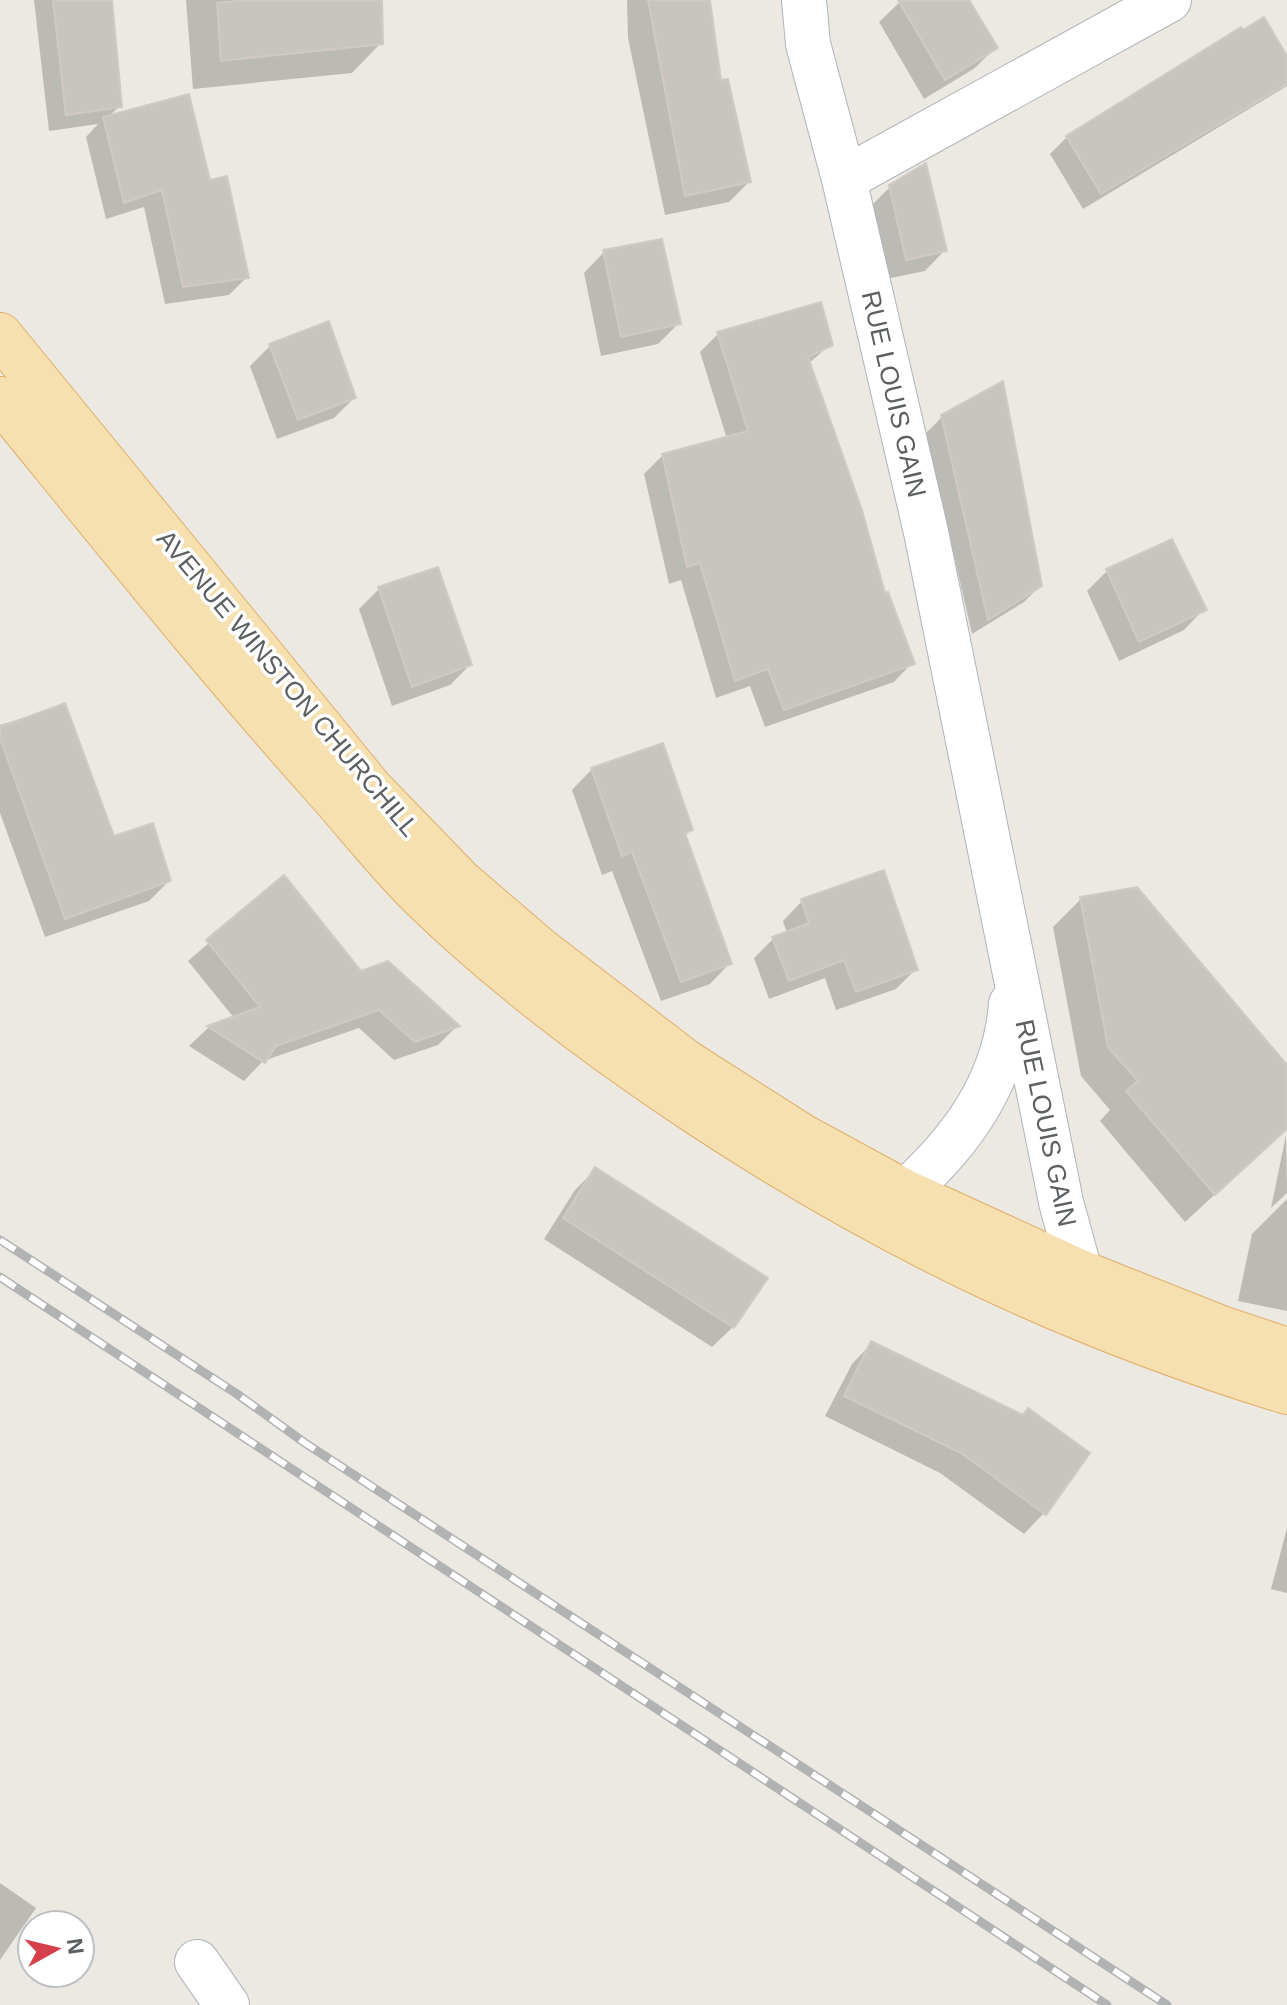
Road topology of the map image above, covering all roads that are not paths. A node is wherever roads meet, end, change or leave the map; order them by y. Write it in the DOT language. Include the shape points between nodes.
graph roads {
  1 [pos="804,0"];
  2 [pos="1169,0"];
  3 [pos="844,179"];
  4 [pos="0,335"];
  5 [pos="0,399"];
  6 [pos="1014,974"];
  7 [pos="905,1192"];
  8 [pos="1080,1272"];
  9 [pos="1287,1350"];
  10 [pos="1287,1392"];
  11 [pos="197,1962"];
  12 [pos="227,2005"];
  1 -- 3 [label="street, RUE LOUIS GAIN" via="808,44"];
  2 -- 3 [label="street"];
  3 -- 6 [label="street, RUE LOUIS GAIN" via="926,532"];
  4 -- 7 [label="main road, AVENUE WINSTON CHURCHILL" via="371,789 461,882 686,1062 802,1136"];
  5 -- 10 [label="main road, AVENUE WINSTON CHURCHILL" via="276,735 419,894 516,981 622,1063 875,1223 995,1283"];
  6 -- 7 [label="street, RUE LOUIS GAIN" via="1010,1027 985,1099 948,1150"];
  6 -- 8 [label="street, RUE LOUIS GAIN"];
  7 -- 8 [label="main road, AVENUE WINSTON CHURCHILL"];
  8 -- 9 [label="main road, AVENUE WINSTON CHURCHILL"];
  11 -- 12 [label="street"];
}
